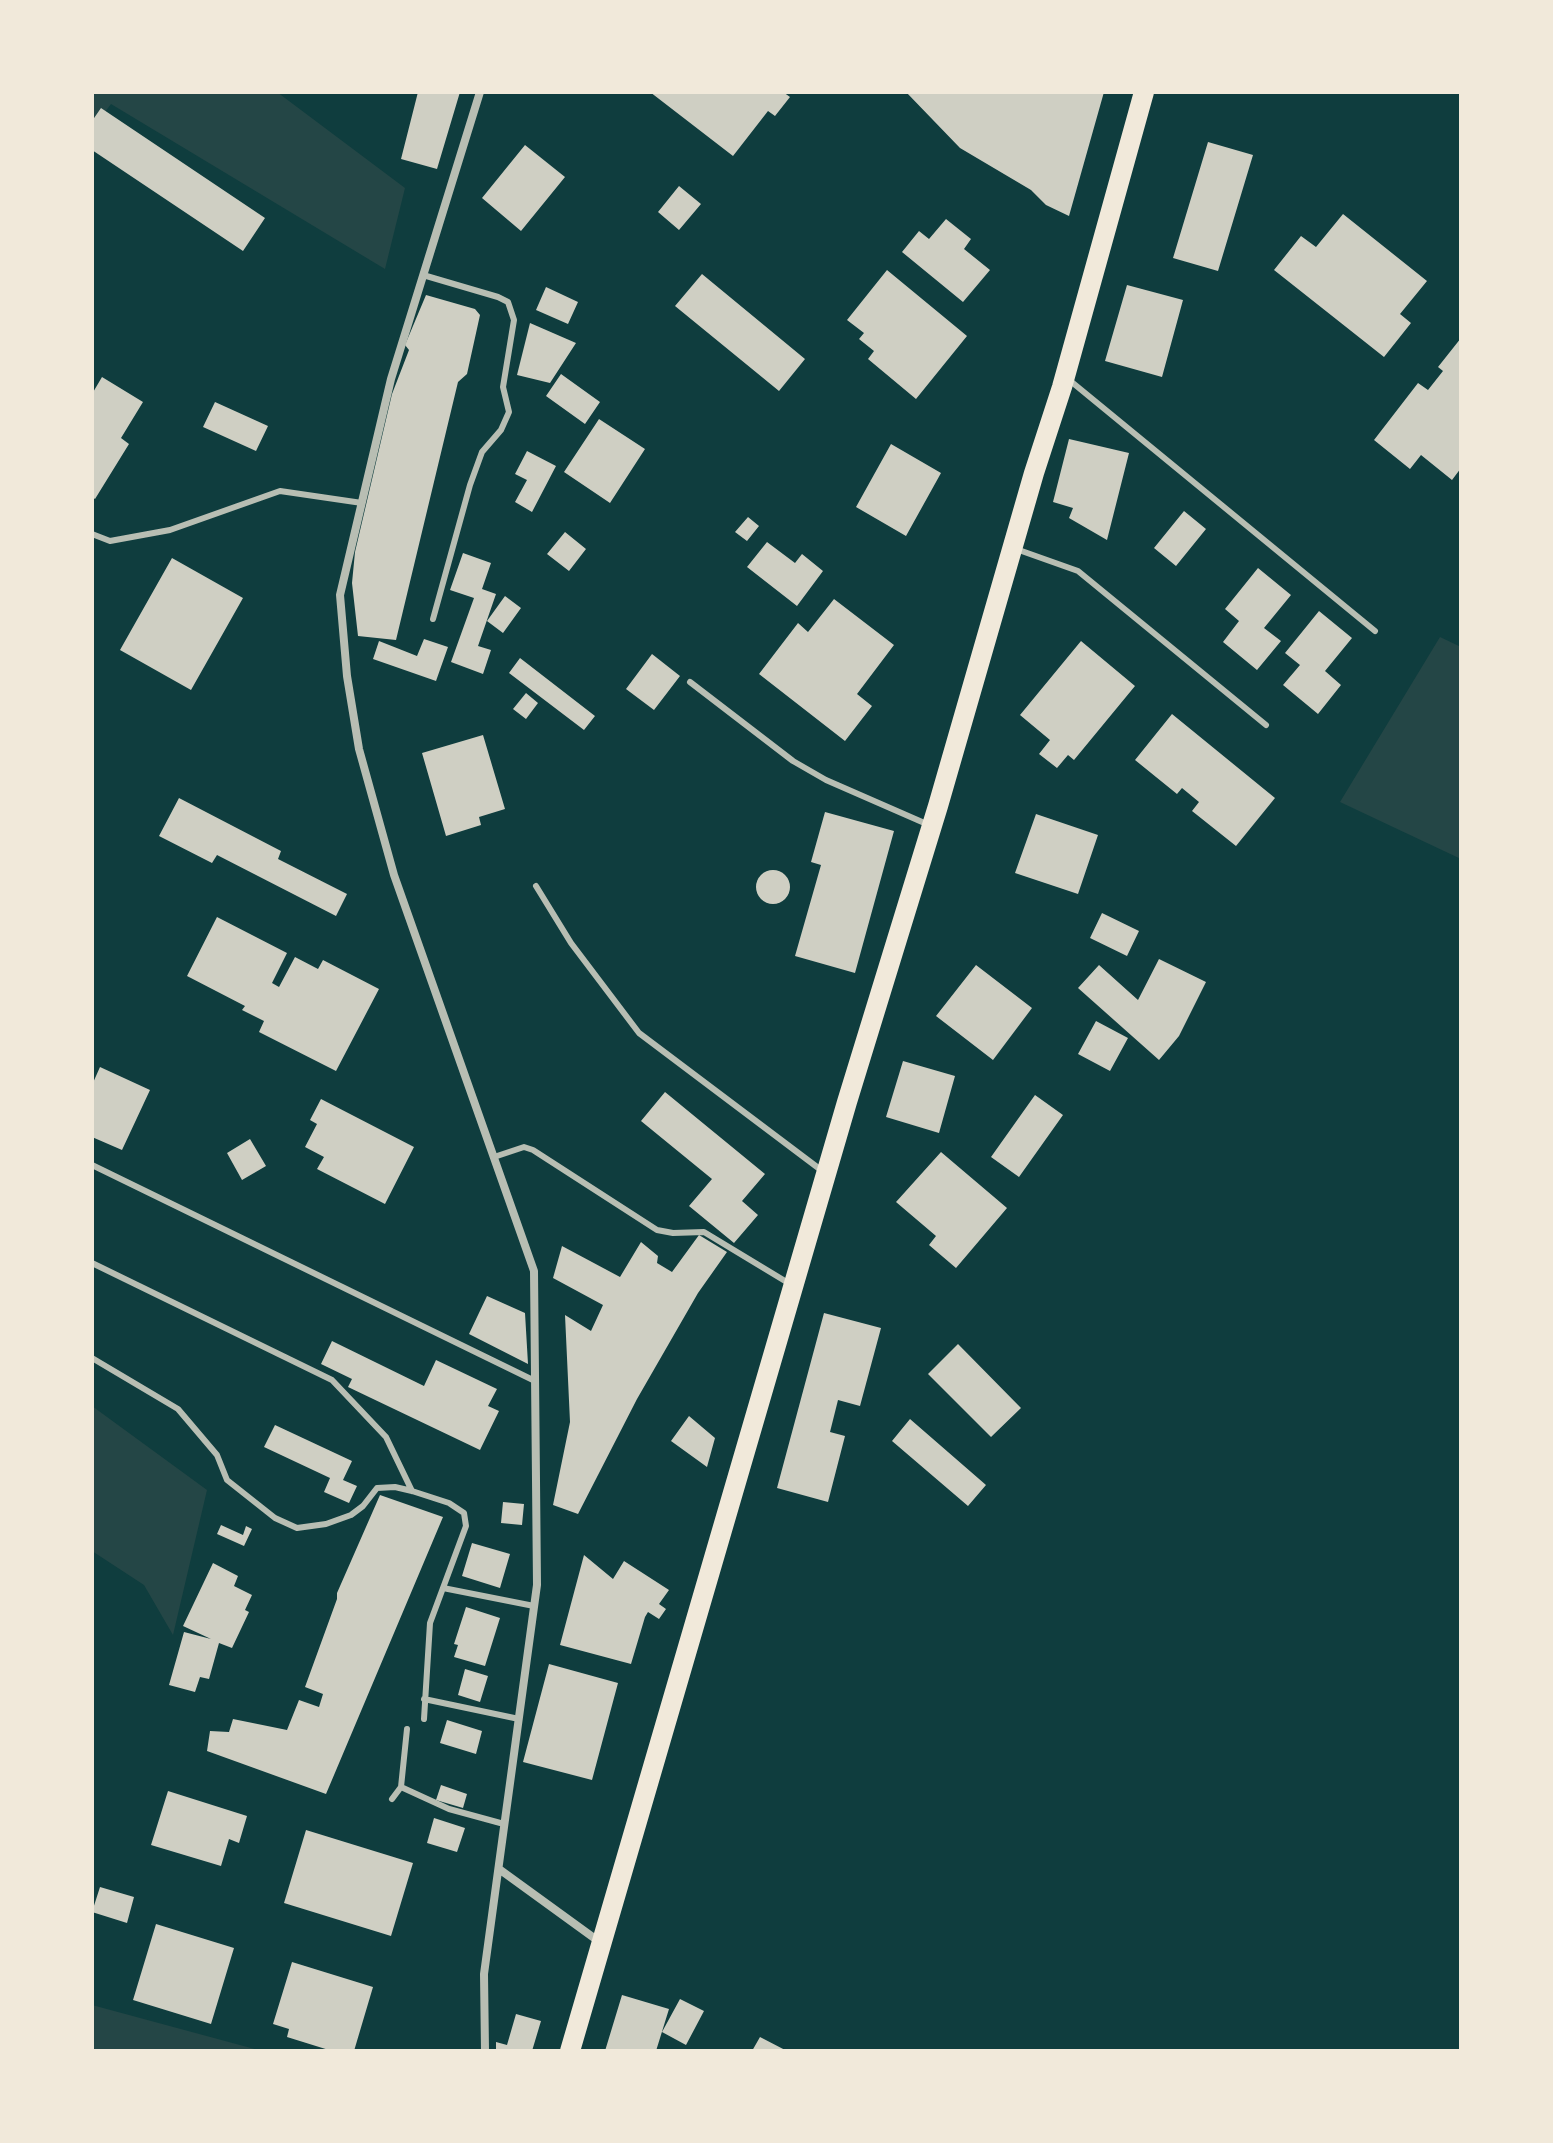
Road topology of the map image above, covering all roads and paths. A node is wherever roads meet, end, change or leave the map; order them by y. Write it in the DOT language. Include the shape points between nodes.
graph roads {
  1 [pos="480,92"];
  2 [pos="1144,92"];
  3 [pos="423,275"];
  4 [pos="1065,377"];
  5 [pos="362,503"];
  6 [pos="92,534"];
  7 [pos="1013,548"];
  8 [pos="433,619"];
  9 [pos="1375,631"];
  10 [pos="690,682"];
  11 [pos="1266,725"];
  12 [pos="932,826"];
  13 [pos="536,886"];
  14 [pos="494,1157"];
  15 [pos="92,1165"];
  16 [pos="828,1175"];
  17 [pos="92,1263"];
  18 [pos="794,1287"];
  19 [pos="92,1358"];
  20 [pos="535,1381"];
  21 [pos="412,1491"];
  22 [pos="443,1588"];
  23 [pos="534,1606"];
  24 [pos="424,1699"];
  25 [pos="424,1719"];
  26 [pos="519,1719"];
  27 [pos="407,1729"];
  28 [pos="401,1787"];
  29 [pos="392,1799"];
  30 [pos="504,1824"];
  31 [pos="499,1869"];
  32 [pos="601,1943"];
  33 [pos="485,2051"];
  34 [pos="570,2051"];
  1 -- 3 [label="street"];
  2 -- 4 [label="main road"];
  3 -- 5 [label="street" via="391,379"];
  3 -- 8 [label="lane" via="498,297 508,302 514,320 503,387 509,412 482,452"];
  4 -- 7 [label="main road"];
  4 -- 9 [label="lane"];
  5 -- 6 [label="lane" via="280,491 170,530 110,541"];
  5 -- 14 [label="street" via="340,595 359,749 396,883"];
  7 -- 11 [label="lane" via="1078,571"];
  7 -- 12 [label="main road"];
  10 -- 12 [label="lane" via="793,761"];
  12 -- 16 [label="main road"];
  13 -- 16 [label="lane" via="571,943 639,1033"];
  14 -- 18 [label="lane" via="524,1147 533,1150 657,1230 704,1232"];
  14 -- 20 [label="street" via="534,1271"];
  15 -- 20 [label="lane"];
  16 -- 18 [label="main road"];
  17 -- 21 [label="lane" via="332,1380 386,1437"];
  18 -- 32 [label="main road"];
  19 -- 21 [label="lane" via="178,1409 217,1455 227,1480 275,1518 297,1528 351,1515 377,1488"];
  20 -- 23 [label="street"];
  21 -- 22 [label="lane" via="464,1513 466,1526"];
  22 -- 23 [label="lane"];
  22 -- 24 [label="lane" via="430,1623"];
  23 -- 26 [label="street"];
  24 -- 25 [label="lane"];
  24 -- 26 [label="lane"];
  26 -- 30 [label="street"];
  27 -- 28 [label="lane"];
  28 -- 29 [label="lane"];
  28 -- 30 [label="lane" via="449,1809"];
  30 -- 31 [label="street"];
  31 -- 32 [label="street"];
  31 -- 33 [label="street" via="484,1981"];
  32 -- 34 [label="main road"];
}
